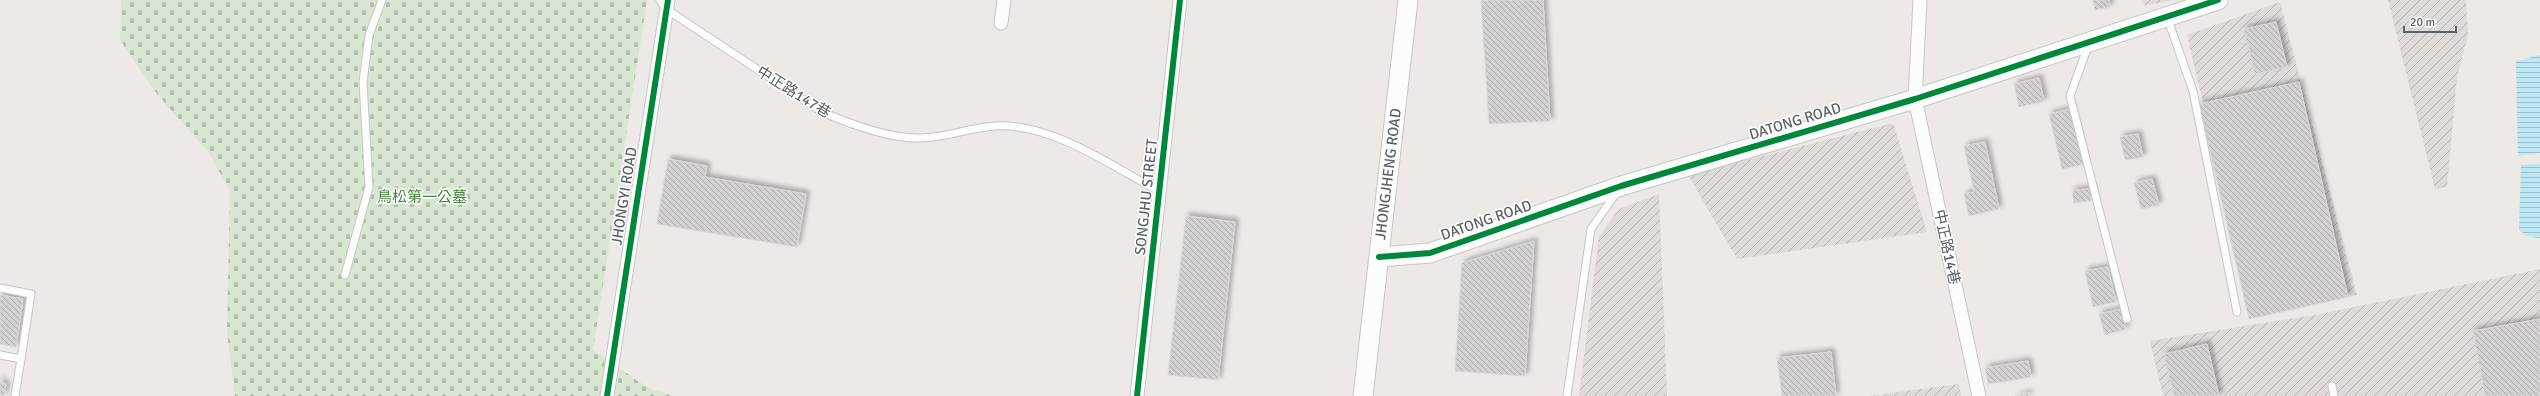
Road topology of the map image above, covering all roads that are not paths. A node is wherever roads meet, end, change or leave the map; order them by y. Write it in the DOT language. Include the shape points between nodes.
graph roads {
  1 [pos="382,0"];
  2 [pos="1004,0"];
  3 [pos="1180,0"];
  4 [pos="1408,0"];
  5 [pos="1920,0"];
  6 [pos="2218,0"];
  7 [pos="665,3"];
  8 [pos="2167,16"];
  9 [pos="1001,23"];
  10 [pos="2090,42"];
  11 [pos="1915,99"];
  12 [pos="1621,186"];
  13 [pos="1160,192"];
  14 [pos="1379,257"];
  15 [pos="346,275"];
  16 [pos="0,288"];
  17 [pos="2237,312"];
  18 [pos="2127,319"];
  19 [pos="0,355"];
  20 [pos="21,359"];
  21 [pos="2332,386"];
  22 [pos="15,396"];
  23 [pos="607,396"];
  24 [pos="1137,396"];
  25 [pos="1363,396"];
  26 [pos="1567,396"];
  27 [pos="1980,396"];
  28 [pos="2334,396"];
  1 -- 15 [label="lane" via="369,35 363,82 369,187"];
  2 -- 9 [label="street"];
  3 -- 13 [label="street, SONGJHU STREET"];
  4 -- 14 [label="street, JHONGJHENG ROAD"];
  5 -- 11 [label="street, 中正路14巷"];
  6 -- 8 [label="street, DATONG ROAD"];
  7 -- 13 [label="lane, 中正路147巷" via="822,112 844,122 920,138 996,126 1035,131 1056,136"];
  7 -- 23 [label="street, JHONGYI ROAD"];
  8 -- 10 [label="street, DATONG ROAD"];
  8 -- 17 [label="lane" via="2193,91"];
  10 -- 11 [label="street, DATONG ROAD"];
  10 -- 18 [label="lane" via="2070,96"];
  11 -- 12 [label="street, DATONG ROAD"];
  11 -- 27 [label="street, 中正路14巷"];
  12 -- 14 [label="street, DATONG ROAD" via="1430,253"];
  12 -- 26 [label="lane" via="1591,229"];
  13 -- 24 [label="street, SONGJHU STREET"];
  14 -- 25 [label="street, JHONGJHENG ROAD"];
  16 -- 20 [label="lane" via="31,294"];
  19 -- 20 [label="lane"];
  20 -- 22 [label="lane"];
  21 -- 28 [label="lane"];
}
